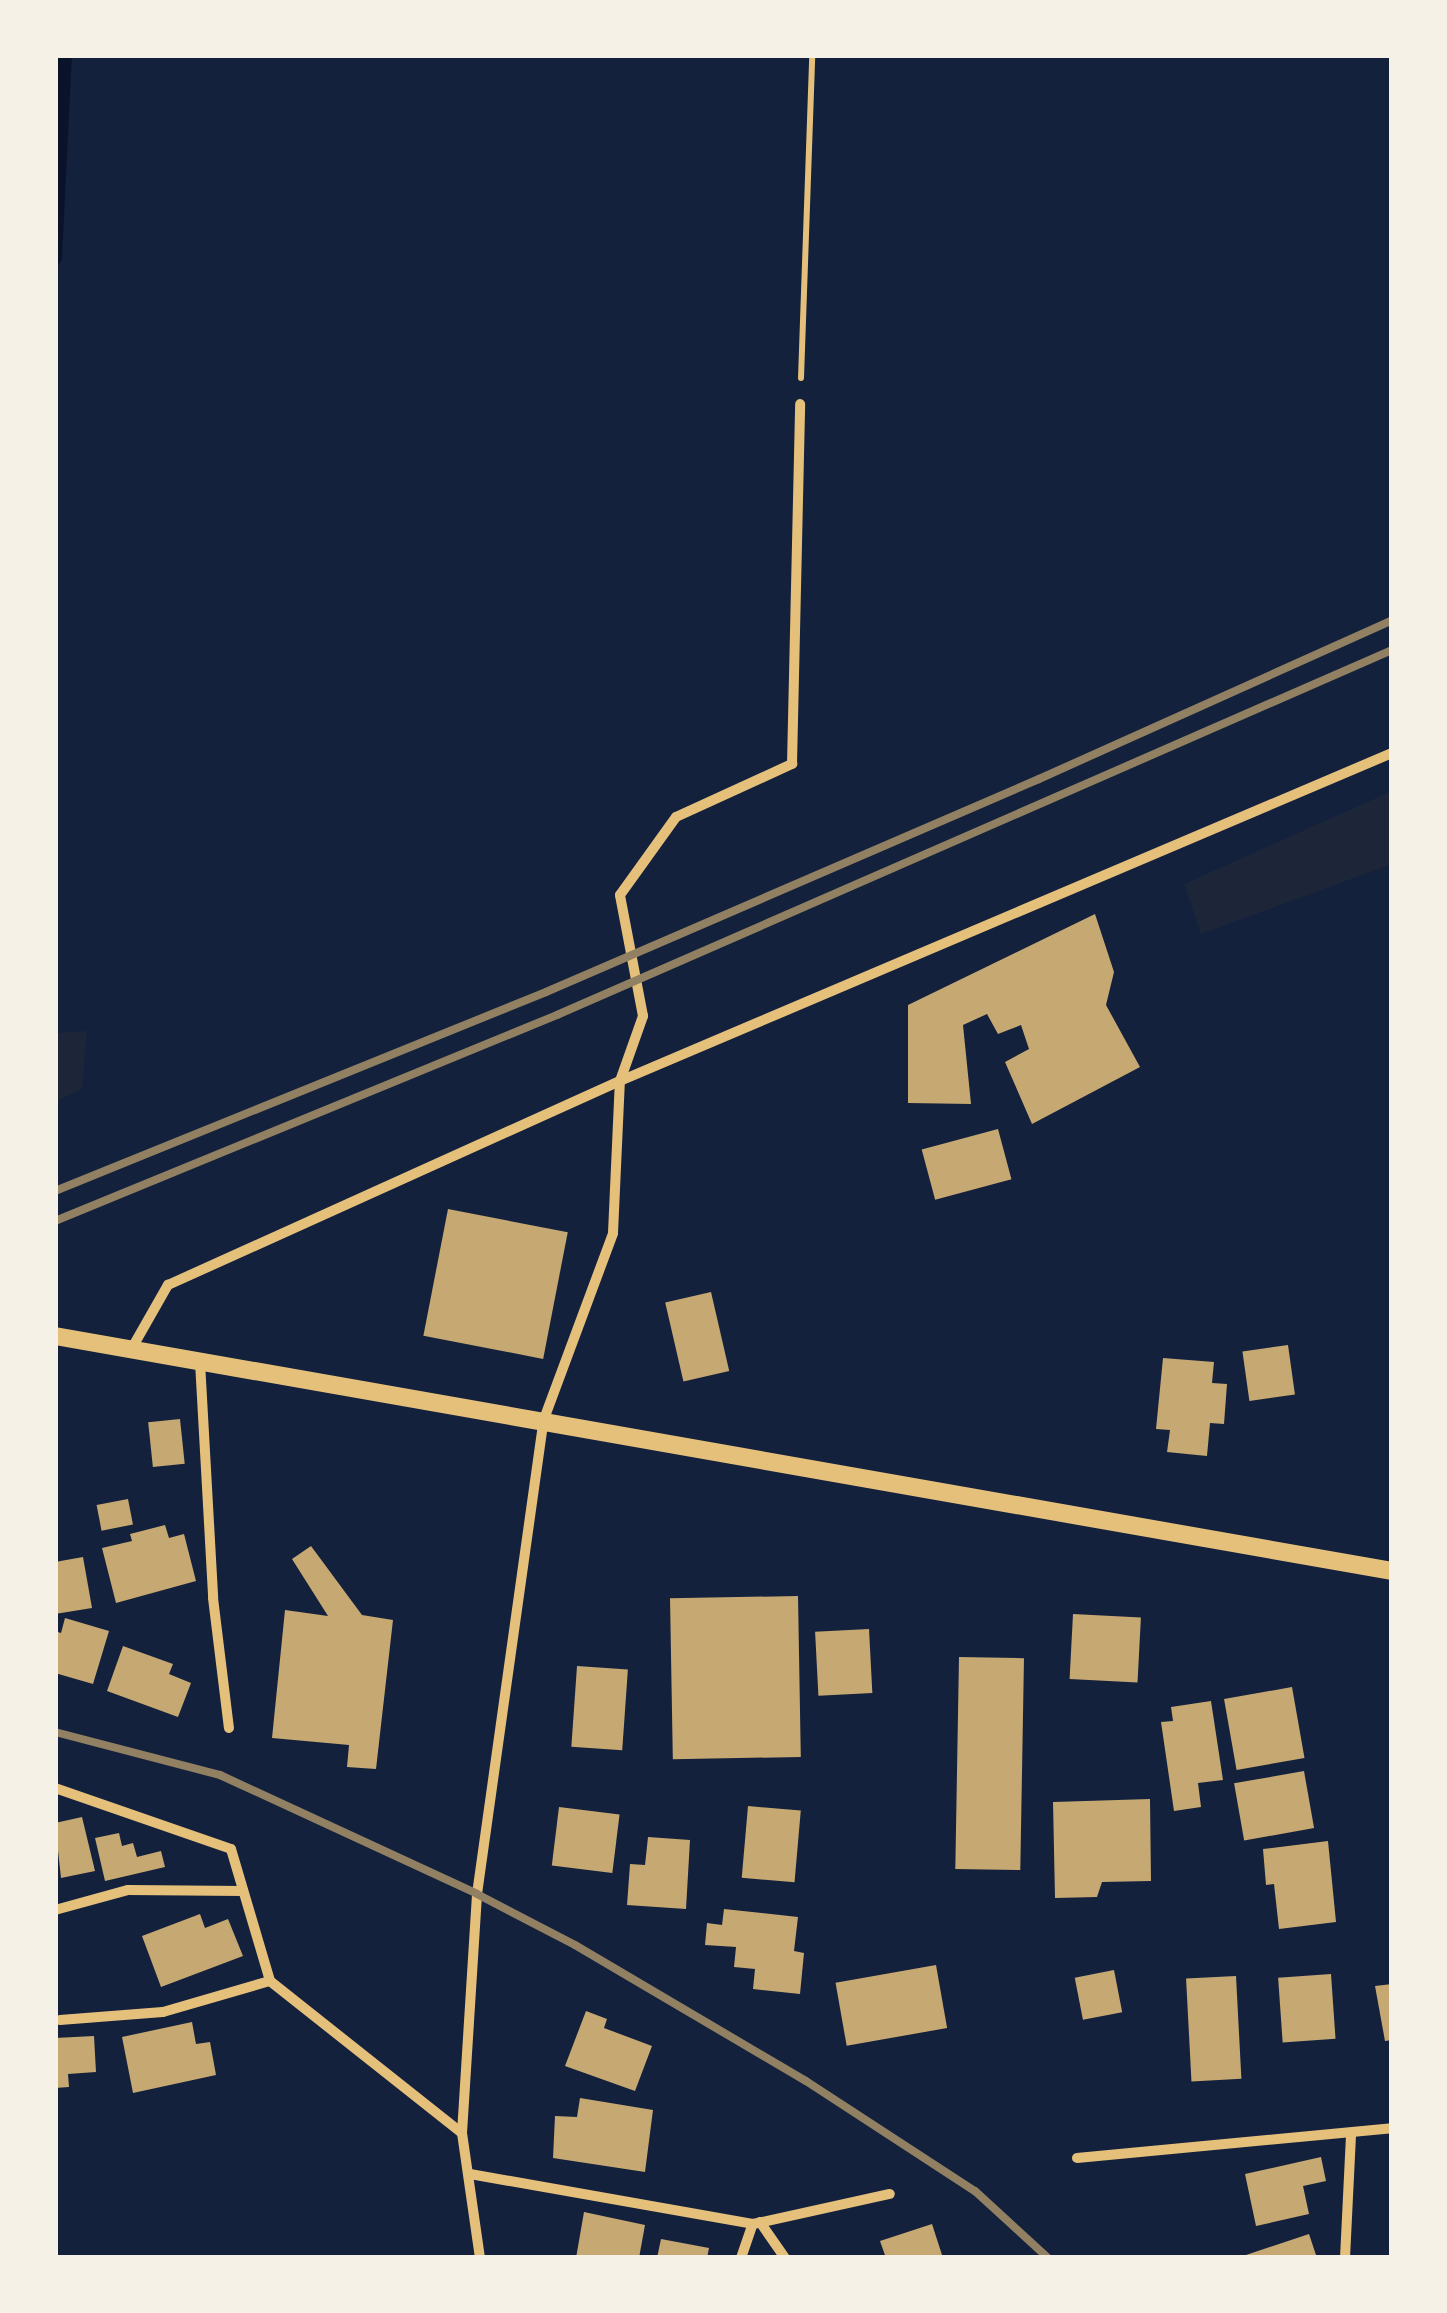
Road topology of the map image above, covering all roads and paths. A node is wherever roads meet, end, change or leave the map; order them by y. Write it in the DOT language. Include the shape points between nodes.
graph roads {
  1 [pos="812,55"];
  2 [pos="800,404"];
  3 [pos="1392,753"];
  4 [pos="620,1080"];
  5 [pos="55,1336"];
  6 [pos="132,1348"];
  7 [pos="200,1362"];
  8 [pos="544,1418"];
  9 [pos="1392,1571"];
  10 [pos="230,1728"];
  11 [pos="55,1788"];
  12 [pos="243,1891"];
  13 [pos="55,1910"];
  14 [pos="270,1981"];
  15 [pos="60,2020"];
  16 [pos="1392,2128"];
  17 [pos="462,2133"];
  18 [pos="1352,2135"];
  19 [pos="1078,2158"];
  20 [pos="470,2174"];
  21 [pos="890,2194"];
  22 [pos="756,2223"];
  23 [pos="480,2258"];
  24 [pos="741,2258"];
  25 [pos="786,2258"];
  26 [pos="1345,2258"];
  1 -- 2 [label="path"];
  2 -- 4 [label="street" via="792,764 676,817 620,894 643,1016"];
  3 -- 4 [label="street"];
  4 -- 6 [label="street" via="168,1285"];
  4 -- 8 [label="street" via="613,1233"];
  5 -- 6 [label="street"];
  6 -- 7 [label="street"];
  7 -- 8 [label="street"];
  7 -- 10 [label="street" via="213,1598"];
  8 -- 9 [label="street"];
  8 -- 17 [label="street" via="477,1894"];
  11 -- 12 [label="street" via="230,1848"];
  12 -- 13 [label="street" via="128,1890"];
  12 -- 14 [label="street"];
  14 -- 15 [label="street" via="163,2012"];
  14 -- 17 [label="street"];
  16 -- 18 [label="street"];
  17 -- 20 [label="street"];
  18 -- 19 [label="street"];
  18 -- 26 [label="street"];
  20 -- 22 [label="street"];
  20 -- 23 [label="street"];
  21 -- 22 [label="street"];
  22 -- 24 [label="street"];
  22 -- 25 [label="street"];
}
